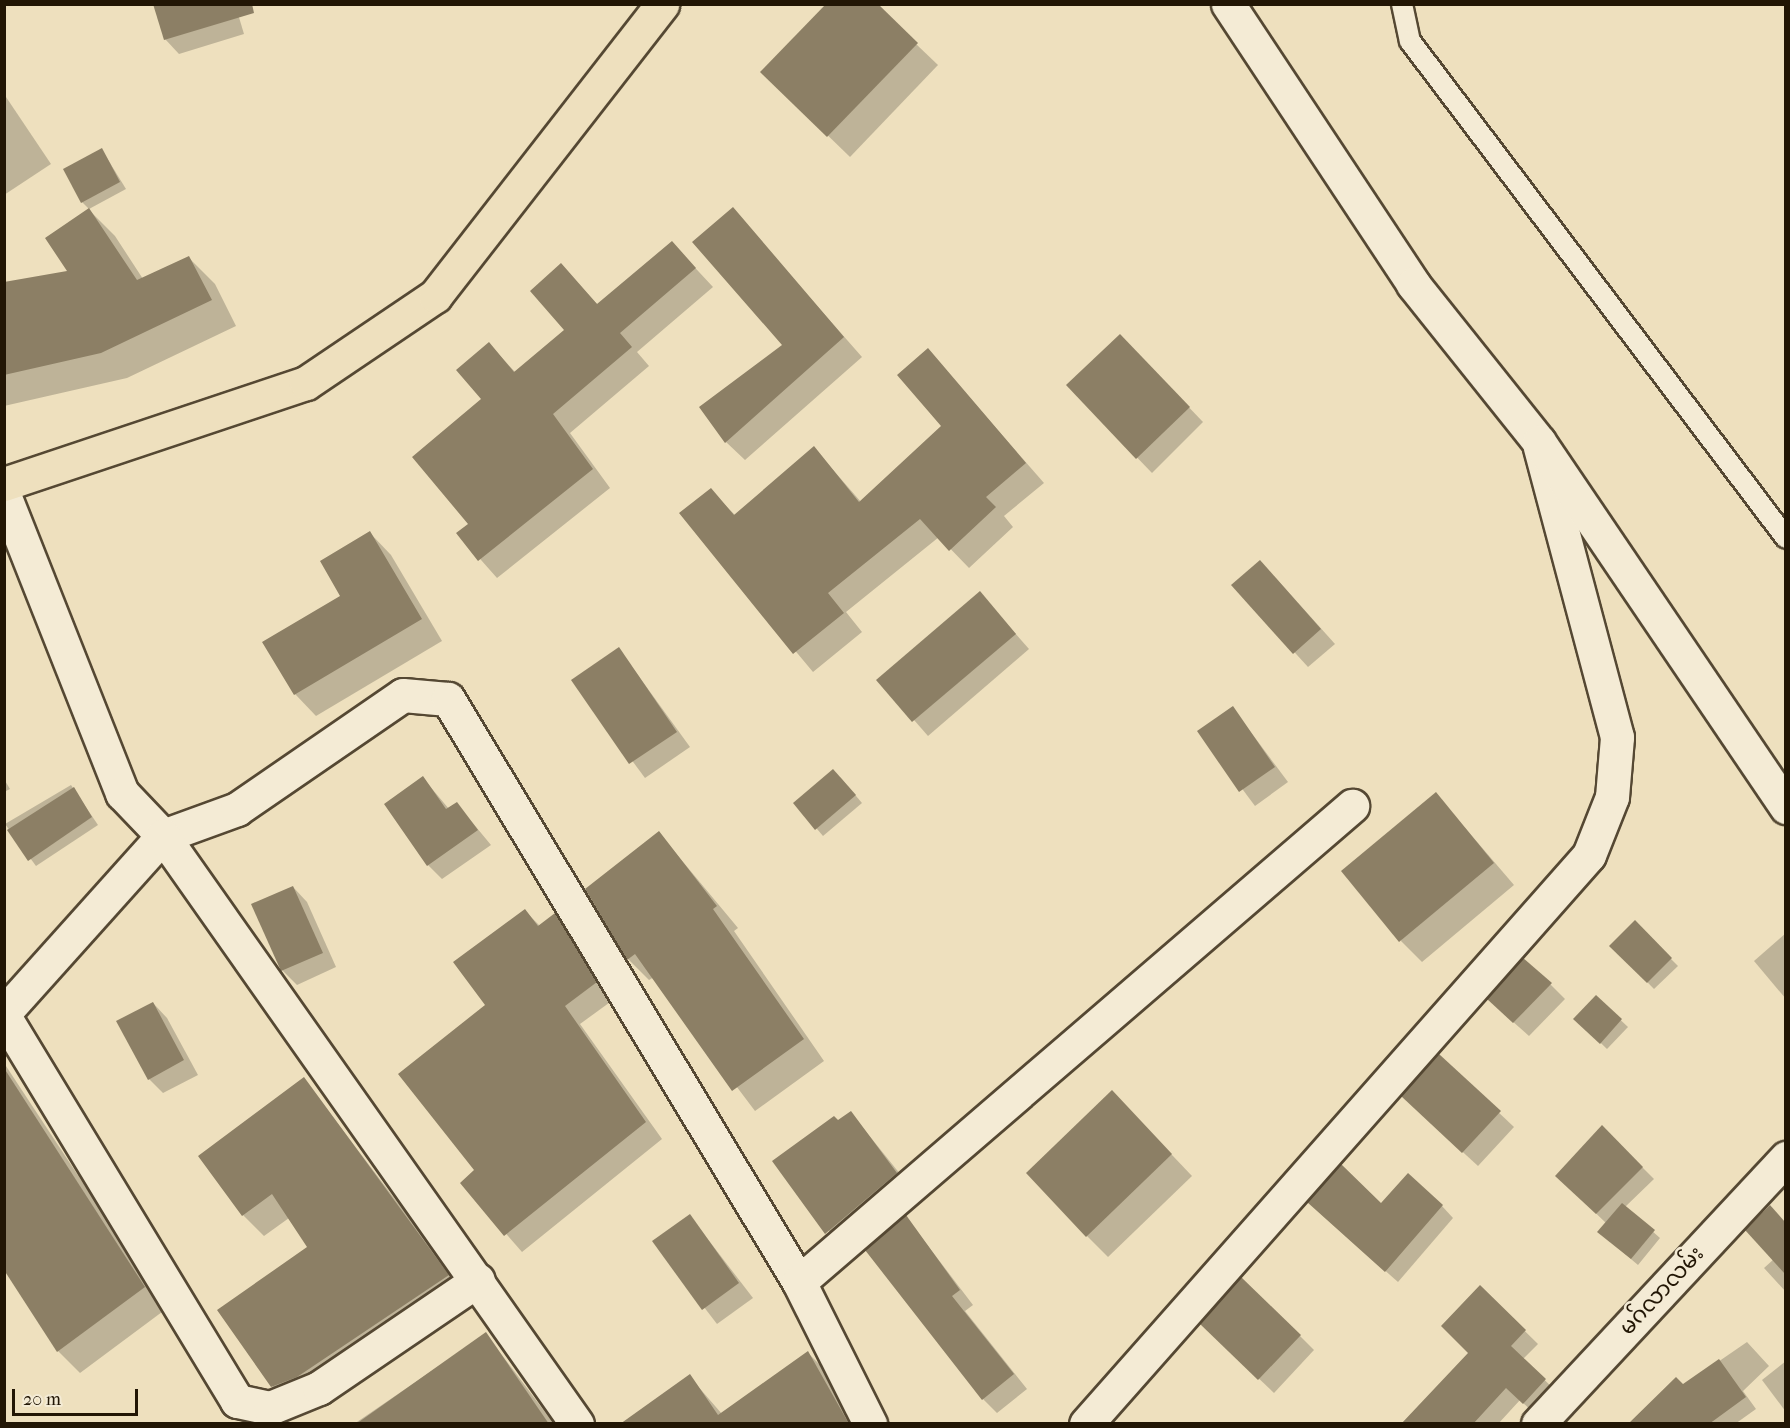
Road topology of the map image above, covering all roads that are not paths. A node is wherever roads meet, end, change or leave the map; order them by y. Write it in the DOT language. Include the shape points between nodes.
graph roads {
  1 [pos="662,4"];
  2 [pos="1228,4"];
  3 [pos="1402,4"];
  4 [pos="1539,442"];
  5 [pos="4,484"];
  6 [pos="4,495"];
  7 [pos="1785,538"];
  8 [pos="1352,806"];
  9 [pos="1785,807"];
  10 [pos="163,836"];
  11 [pos="4,1014"];
  12 [pos="1785,1158"];
  13 [pos="478,1280"];
  14 [pos="799,1282"];
  15 [pos="577,1424"];
  16 [pos="870,1424"];
  17 [pos="1086,1424"];
  18 [pos="1538,1424"];
  1 -- 5 [label="main road" via="435,296 306,383"];
  2 -- 4 [label="street" via="1413,284"];
  3 -- 7 [label="lane" via="1417,50"];
  4 -- 9 [label="street"];
  4 -- 17 [label="street" via="1617,736 1612,797 1590,855"];
  6 -- 10 [label="street" via="122,793"];
  8 -- 14 [label="street"];
  10 -- 11 [label="street"];
  10 -- 13 [label="street"];
  10 -- 14 [label="street" via="237,808 403,695 448,699"];
  11 -- 13 [label="street" via="237,1401 270,1408 319,1388"];
  12 -- 18 [label="street, မဂ်လာလမ်း"];
  13 -- 15 [label="street"];
  14 -- 16 [label="street"];
}
